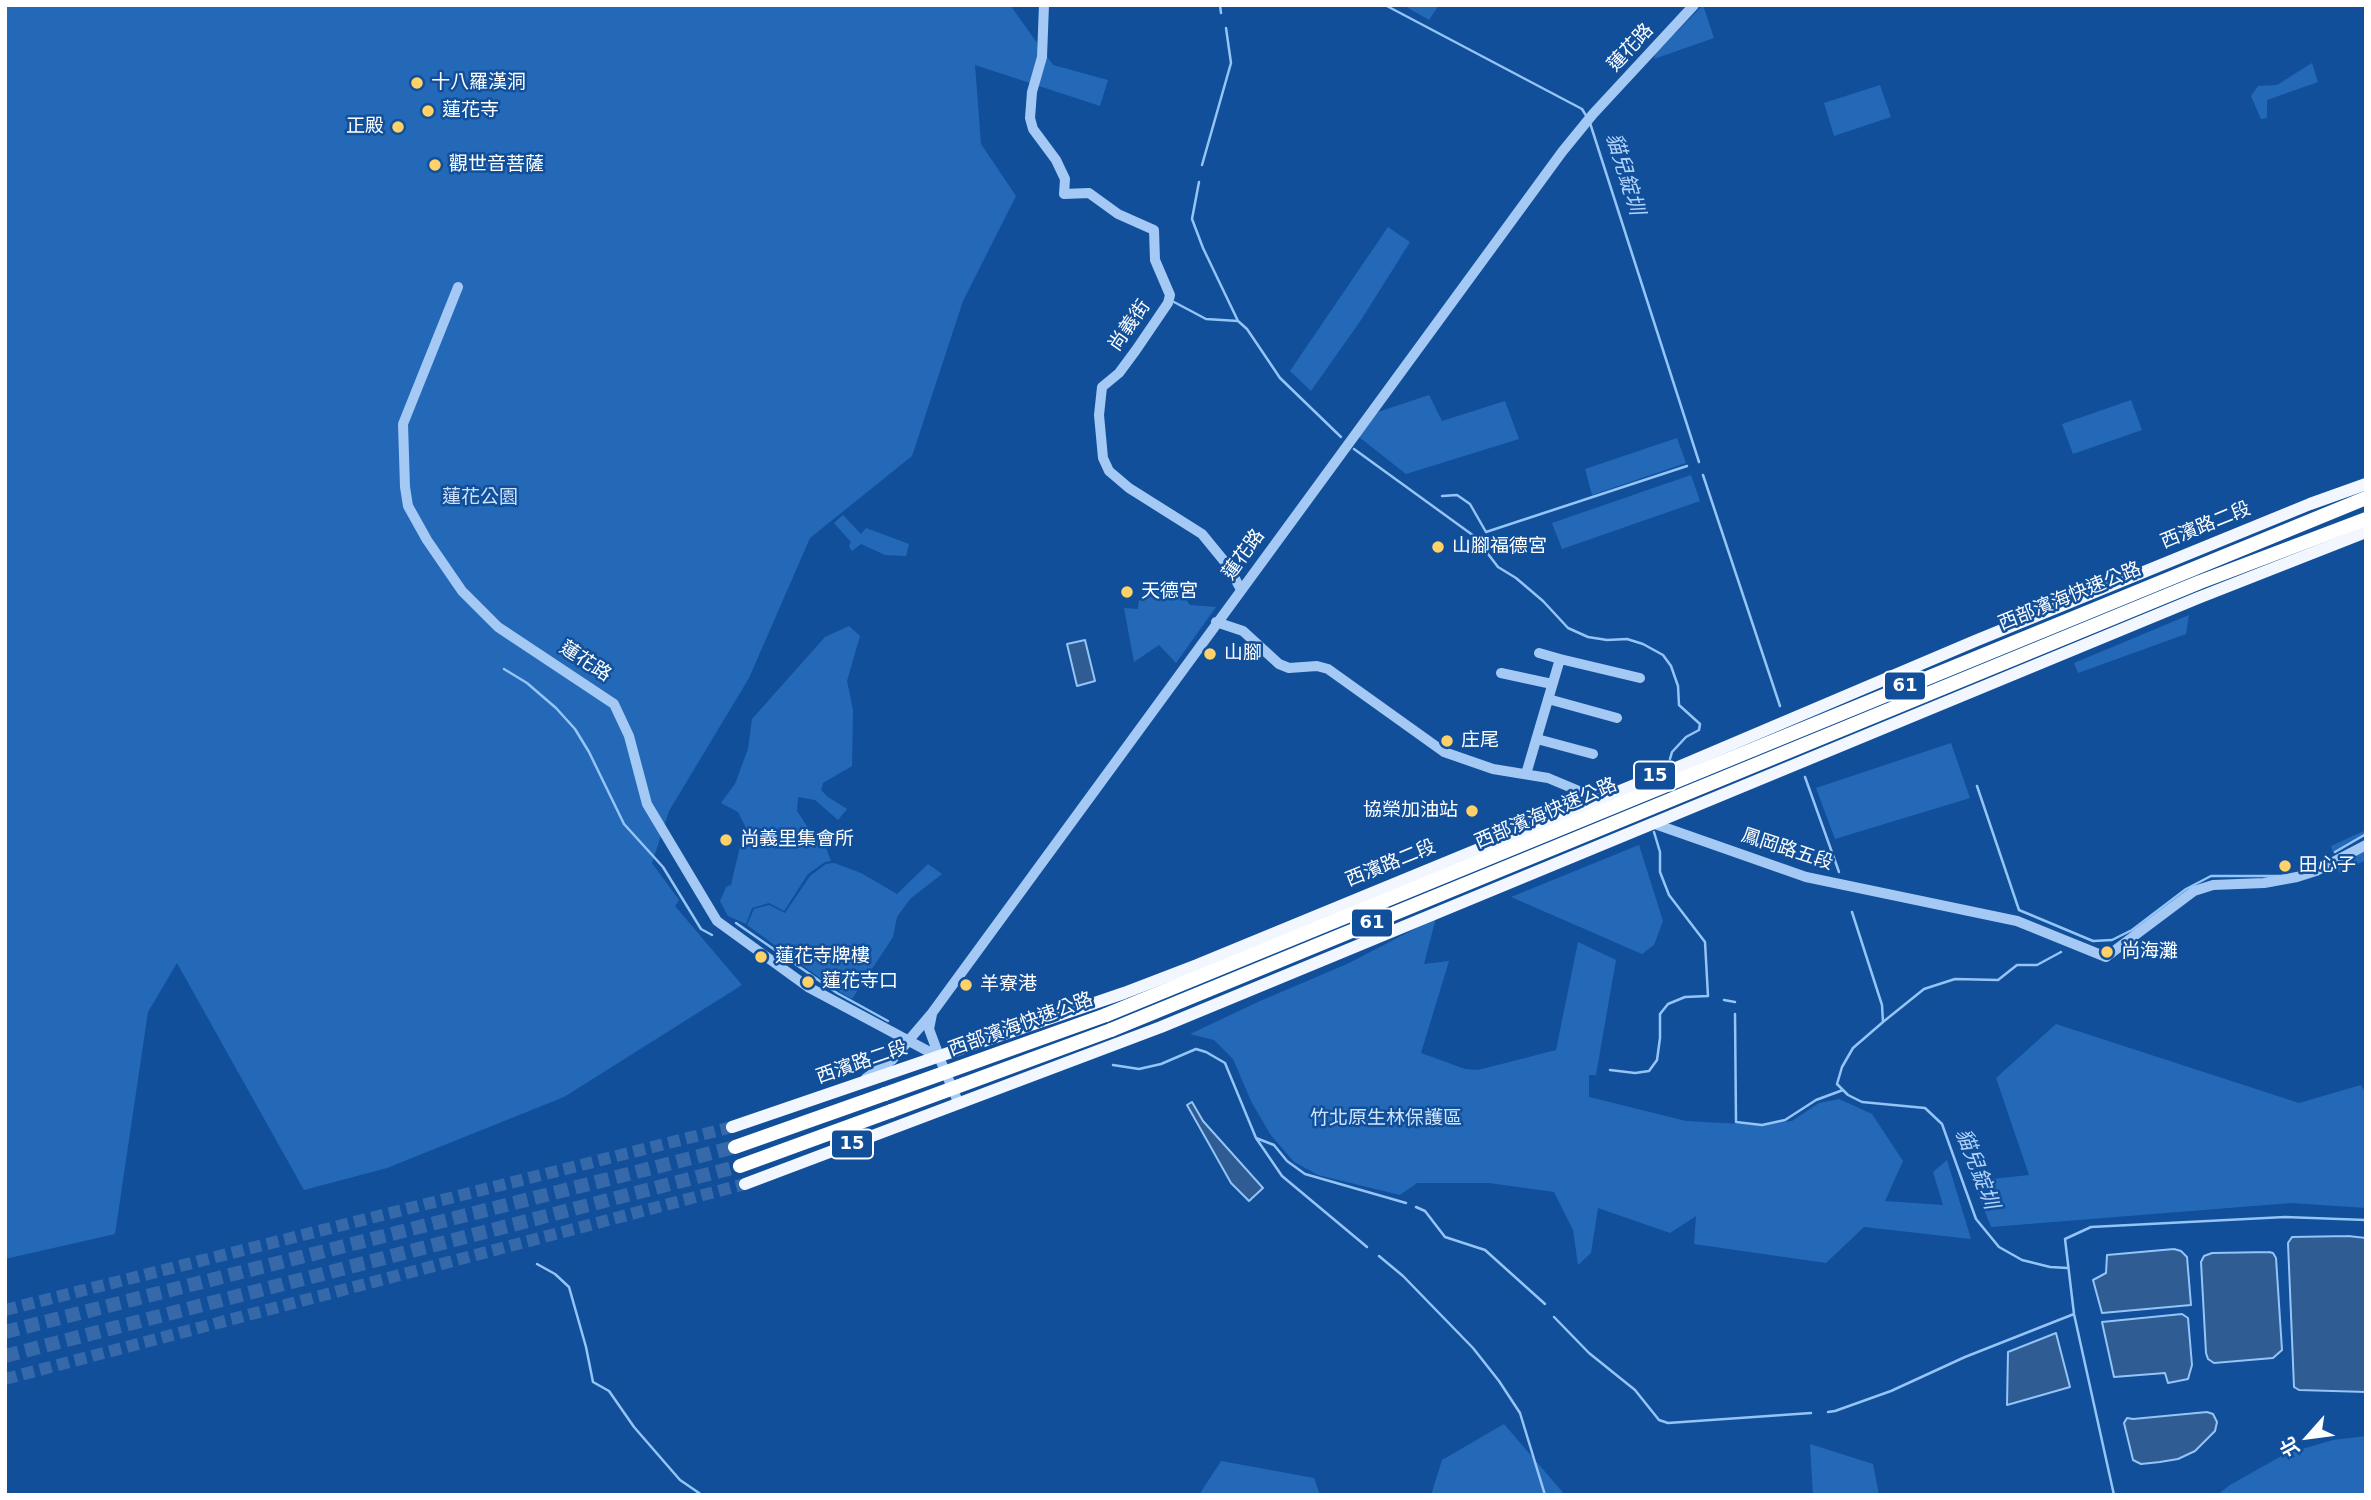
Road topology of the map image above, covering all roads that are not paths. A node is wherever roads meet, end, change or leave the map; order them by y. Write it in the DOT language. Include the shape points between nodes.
graph roads {
  1 [pos="1044,5"];
  2 [pos="1694,5"];
  3 [pos="458,287"];
  4 [pos="2366,484"];
  5 [pos="2366,498"];
  6 [pos="2366,519"];
  7 [pos="2366,532"];
  8 [pos="1241,590"];
  9 [pos="1216,622"];
  10 [pos="1539,653"];
  11 [pos="1560,659"];
  12 [pos="1501,673"];
  13 [pos="1640,678"];
  14 [pos="1552,684"];
  15 [pos="1548,699"];
  16 [pos="1617,718"];
  17 [pos="1537,738"];
  18 [pos="1593,754"];
  19 [pos="1526,775"];
  20 [pos="1599,799"];
  21 [pos="1615,806"];
  22 [pos="1632,816"];
  23 [pos="1652,823"];
  24 [pos="2366,845"];
  25 [pos="932,1013"];
  26 [pos="908,1040"];
  27 [pos="939,1057"];
  28 [pos="855,1086"];
  29 [pos="959,1104"];
  30 [pos="732,1127"];
  31 [pos="735,1147"];
  32 [pos="740,1166"];
  33 [pos="745,1184"];
  1 -- 8 [label="street, 尚義街" via="1042,57 1032,92 1033,129 1056,160 1065,179 1064,194 1089,193 1118,214 1154,230 1155,260 1170,295 1136,351 1102,387 1103,458 1109,471 1129,488 1202,534"];
  2 -- 8 [label="street, 蓮花路" via="1583,125"];
  3 -- 26 [label="street, 蓮花路" via="403,424 408,506 427,540 462,591 498,627 614,704 629,736 647,804 717,921 808,988"];
  4 -- 20 [label="main road, 西濱路二段 / 15"];
  5 -- 21 [label="highway, 西部濱海快速公路 / 61"];
  6 -- 22 [label="highway, 西部濱海快速公路 / 61" via="2200,582"];
  7 -- 23 [label="main road, 15"];
  8 -- 9 [label="street, 蓮花路"];
  9 -- 19 [label="street, 鳳岡路五段" via="1243,631 1279,664 1328,669 1444,752"];
  9 -- 25 [label="street, 蓮花路"];
  10 -- 11 [label="street"];
  11 -- 13 [label="street"];
  11 -- 14 [label="street"];
  12 -- 14 [label="street"];
  14 -- 15 [label="street"];
  15 -- 16 [label="street"];
  15 -- 17 [label="street"];
  17 -- 18 [label="street"];
  17 -- 19 [label="street"];
  19 -- 20 [label="street, 鳳岡路五段" via="1548,778"];
  20 -- 21 [label="street, 鳳岡路五段"];
  20 -- 27 [label="main road, 西濱路二段 / 15" via="1198,965"];
  21 -- 22 [label="street, 鳳岡路五段"];
  21 -- 31 [label="highway, 西部濱海快速公路 / 61, bridge" via="1106,1015"];
  22 -- 23 [label="street, 鳳岡路五段"];
  22 -- 32 [label="highway, 西部濱海快速公路 / 61, bridge" via="1111,1030"];
  23 -- 24 [label="street, 鳳岡路五段" via="1806,877 2017,921 2106,957 2194,891 2297,877"];
  23 -- 29 [label="main road, 15" via="1161,1027"];
  25 -- 26 [label="street, 蓮花路"];
  25 -- 27 [label="street" via="929,1029"];
  26 -- 27 [label="street, 蓮花路"];
  26 -- 28 [label="street" via="892,1060"];
  27 -- 28 [label="main road, 西濱路二段 / 15"];
  27 -- 29 [label="street"];
  28 -- 30 [label="main road, 西濱路二段 / 15"];
  29 -- 33 [label="main road, 15"];
}
